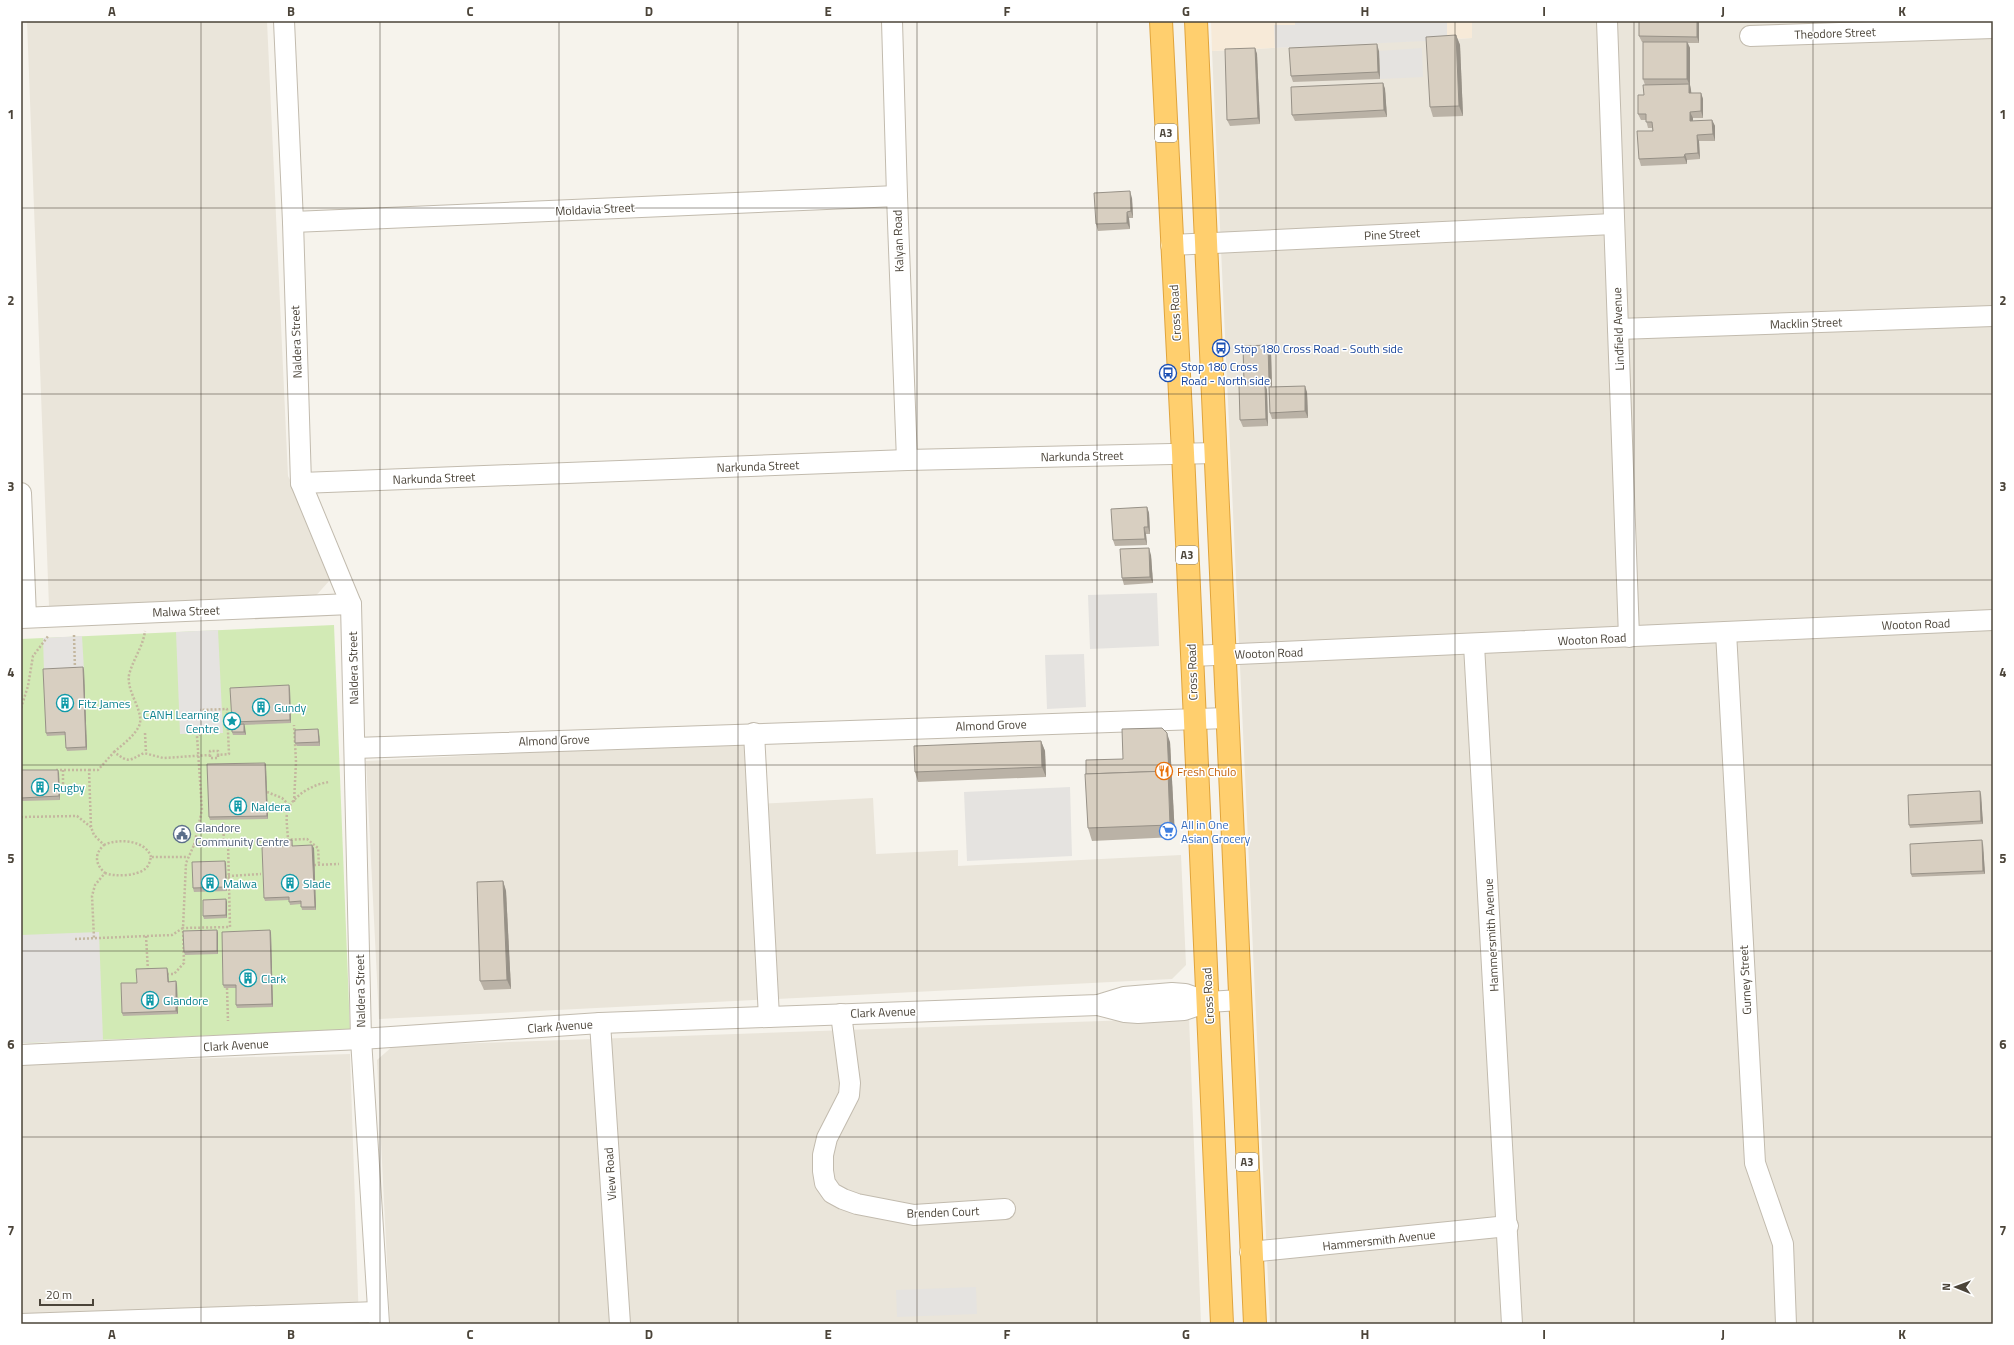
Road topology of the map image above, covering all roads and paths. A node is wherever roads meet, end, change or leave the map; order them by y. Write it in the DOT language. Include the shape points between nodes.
graph roads {
  1 [pos="284,21"];
  2 [pos="892,21"];
  3 [pos="1161,21"];
  4 [pos="1196,21"];
  5 [pos="1606,21"];
  6 [pos="1993,21"];
  7 [pos="1993,28"];
  8 [pos="1750,36"];
  9 [pos="896,196"];
  10 [pos="293,222"];
  11 [pos="1613,224"];
  12 [pos="1206,243"];
  13 [pos="1172,245"];
  14 [pos="1993,316"];
  15 [pos="1618,329"];
  16 [pos="1216,452"];
  17 [pos="1183,453"];
  18 [pos="907,460"];
  19 [pos="300,483"];
  20 [pos="21,493"];
  21 [pos="351,604"];
  22 [pos="24,618"];
  23 [pos="1993,620"];
  24 [pos="146,631"];
  25 [pos="1726,632"];
  26 [pos="74,634"];
  27 [pos="49,635"];
  28 [pos="1629,637"];
  29 [pos="1474,645"];
  30 [pos="1225,655"];
  31 [pos="1192,656"];
  32 [pos="75,670"];
  33 [pos="21,708"];
  34 [pos="200,710"];
  35 [pos="1227,718"];
  36 [pos="1194,719"];
  37 [pos="294,726"];
  38 [pos="145,733"];
  39 [pos="754,733"];
  40 [pos="200,734"];
  41 [pos="355,748"];
  42 [pos="114,752"];
  43 [pos="146,753"];
  44 [pos="198,756"];
  45 [pos="63,770"];
  46 [pos="89,770"];
  47 [pos="48,771"];
  48 [pos="329,782"];
  49 [pos="63,784"];
  50 [pos="267,792"];
  51 [pos="294,802"];
  52 [pos="290,806"];
  53 [pos="21,817"];
  54 [pos="223,822"];
  55 [pos="91,827"];
  56 [pos="288,840"];
  57 [pos="224,842"];
  58 [pos="228,842"];
  59 [pos="288,843"];
  60 [pos="104,845"];
  61 [pos="194,845"];
  62 [pos="151,857"];
  63 [pos="188,857"];
  64 [pos="221,862"];
  65 [pos="228,862"];
  66 [pos="186,863"];
  67 [pos="193,863"];
  68 [pos="358,864"];
  69 [pos="314,865"];
  70 [pos="319,866"];
  71 [pos="105,873"];
  72 [pos="261,874"];
  73 [pos="228,876"];
  74 [pos="225,927"];
  75 [pos="183,928"];
  76 [pos="225,935"];
  77 [pos="146,936"];
  78 [pos="94,938"];
  79 [pos="75,939"];
  80 [pos="161,974"];
  81 [pos="148,975"];
  82 [pos="227,988"];
  83 [pos="1240,1000"];
  84 [pos="1208,1002"];
  85 [pos="841,1014"];
  86 [pos="769,1016"];
  87 [pos="228,1021"];
  88 [pos="600,1023"];
  89 [pos="361,1039"];
  90 [pos="21,1055"];
  91 [pos="1005,1209"];
  92 [pos="1508,1226"];
  93 [pos="1250,1252"];
  94 [pos="379,1318"];
  95 [pos="21,1324"];
  96 [pos="620,1324"];
  97 [pos="1222,1324"];
  98 [pos="1255,1324"];
  99 [pos="1512,1324"];
  100 [pos="1786,1324"];
  1 -- 10 [label="street, Naldera Street"];
  2 -- 9 [label="street, Kalyan Road"];
  3 -- 13 [label="highway, Cross Road / A3"];
  4 -- 12 [label="highway, A3"];
  5 -- 11 [label="street, Lindfield Avenue"];
  6 -- 7 [label="street"];
  7 -- 8 [label="street, Theodore Street"];
  9 -- 10 [label="street, Moldavia Street"];
  9 -- 18 [label="street, Kalyan Road"];
  10 -- 19 [label="street, Naldera Street"];
  11 -- 12 [label="street, Pine Street"];
  11 -- 15 [label="street, Lindfield Avenue"];
  12 -- 13 [label="street, Pine Street"];
  12 -- 16 [label="highway, A3"];
  13 -- 17 [label="highway, Cross Road / A3"];
  14 -- 15 [label="street, Macklin Street"];
  15 -- 28 [label="street, Lindfield Avenue"];
  16 -- 17 [label="street, Narkunda Street"];
  16 -- 30 [label="highway, A3"];
  17 -- 18 [label="street, Narkunda Street"];
  17 -- 31 [label="highway, Cross Road / A3"];
  18 -- 19 [label="street, Narkunda Street"];
  19 -- 21 [label="street, Naldera Street"];
  20 -- 22 [label="street"];
  21 -- 22 [label="street, Malwa Street"];
  21 -- 41 [label="street, Naldera Street"];
  23 -- 25 [label="street, Wooton Road"];
  24 -- 42 [label="path" via="144,643 129,675 130,692 140,713 139,726"];
  25 -- 28 [label="street, Wooton Road"];
  25 -- 100 [label="street, Gurney Street" via="1755,1163 1783,1244"];
  26 -- 32 [label="path"];
  27 -- 33 [label="path" via="33,656"];
  28 -- 29 [label="street, Wooton Road"];
  29 -- 30 [label="street, Wooton Road"];
  29 -- 92 [label="street, Hammersmith Avenue"];
  30 -- 31 [label="street, Wooton Road"];
  30 -- 35 [label="highway, A3"];
  31 -- 36 [label="highway, Cross Road / A3"];
  34 -- 44 [label="path" via="227,709 229,754 218,755 218,751 210,751 210,755"];
  35 -- 36 [label="street, Almond Grove"];
  35 -- 83 [label="highway, A3"];
  36 -- 39 [label="street, Almond Grove"];
  36 -- 84 [label="highway, Cross Road / A3"];
  37 -- 51 [label="path"];
  38 -- 43 [label="path"];
  39 -- 41 [label="street, Almond Grove"];
  39 -- 86 [label="street"];
  40 -- 44 [label="path" via="197,736"];
  41 -- 68 [label="street, Naldera Street"];
  42 -- 43 [label="path" via="130,760 135,760"];
  42 -- 46 [label="path" via="98,770"];
  43 -- 44 [label="path" via="163,758"];
  44 -- 61 [label="path" via="202,810"];
  45 -- 46 [label="path"];
  45 -- 47 [label="path"];
  45 -- 49 [label="path"];
  46 -- 55 [label="path"];
  48 -- 51 [label="path" via="311,787"];
  50 -- 52 [label="path" via="282,798"];
  51 -- 52 [label="path"];
  52 -- 56 [label="path"];
  53 -- 55 [label="path" via="77,816"];
  54 -- 57 [label="path"];
  55 -- 60 [label="path" via="94,835"];
  56 -- 58 [label="path"];
  56 -- 59 [label="path"];
  56 -- 70 [label="path" via="307,839 318,848"];
  57 -- 58 [label="path"];
  57 -- 61 [label="path"];
  58 -- 65 [label="path"];
  60 -- 62 [label="path" via="110,842 141,844 149,850"];
  60 -- 71 [label="path" via="97,853 96,859"];
  61 -- 63 [label="path"];
  62 -- 63 [label="path"];
  62 -- 71 [label="path" via="142,870 111,876"];
  63 -- 66 [label="path"];
  64 -- 65 [label="path"];
  65 -- 73 [label="path"];
  66 -- 67 [label="path"];
  66 -- 75 [label="path"];
  68 -- 70 [label="path"];
  68 -- 89 [label="street, Naldera Street"];
  69 -- 70 [label="path"];
  71 -- 78 [label="path" via="95,885 92,896"];
  72 -- 73 [label="path"];
  73 -- 74 [label="path" via="230,927"];
  74 -- 75 [label="path"];
  74 -- 76 [label="path"];
  75 -- 77 [label="path" via="172,935"];
  75 -- 80 [label="path" via="184,963 174,974"];
  77 -- 78 [label="path"];
  77 -- 81 [label="path"];
  78 -- 79 [label="path"];
  82 -- 87 [label="path"];
  83 -- 84 [label="street, Clark Avenue"];
  83 -- 93 [label="highway, A3"];
  84 -- 85 [label="street, Clark Avenue" via="1186,1010 1138,1013 1098,1005"];
  84 -- 97 [label="highway, Cross Road / A3"];
  85 -- 86 [label="street, Clark Avenue"];
  85 -- 91 [label="street, Brenden Court" via="850,1083 849,1095 827,1138 823,1155 825,1183 832,1193 858,1204 914,1215"];
  86 -- 88 [label="street, Clark Avenue"];
  88 -- 89 [label="street, Clark Avenue"];
  88 -- 96 [label="street, View Road"];
  89 -- 90 [label="street, Clark Avenue"];
  89 -- 94 [label="street, Naldera Street"];
  92 -- 93 [label="street, Hammersmith Avenue"];
  92 -- 99 [label="street, Hammersmith Avenue"];
  93 -- 98 [label="highway, A3"];
  94 -- 95 [label="street"];
}
